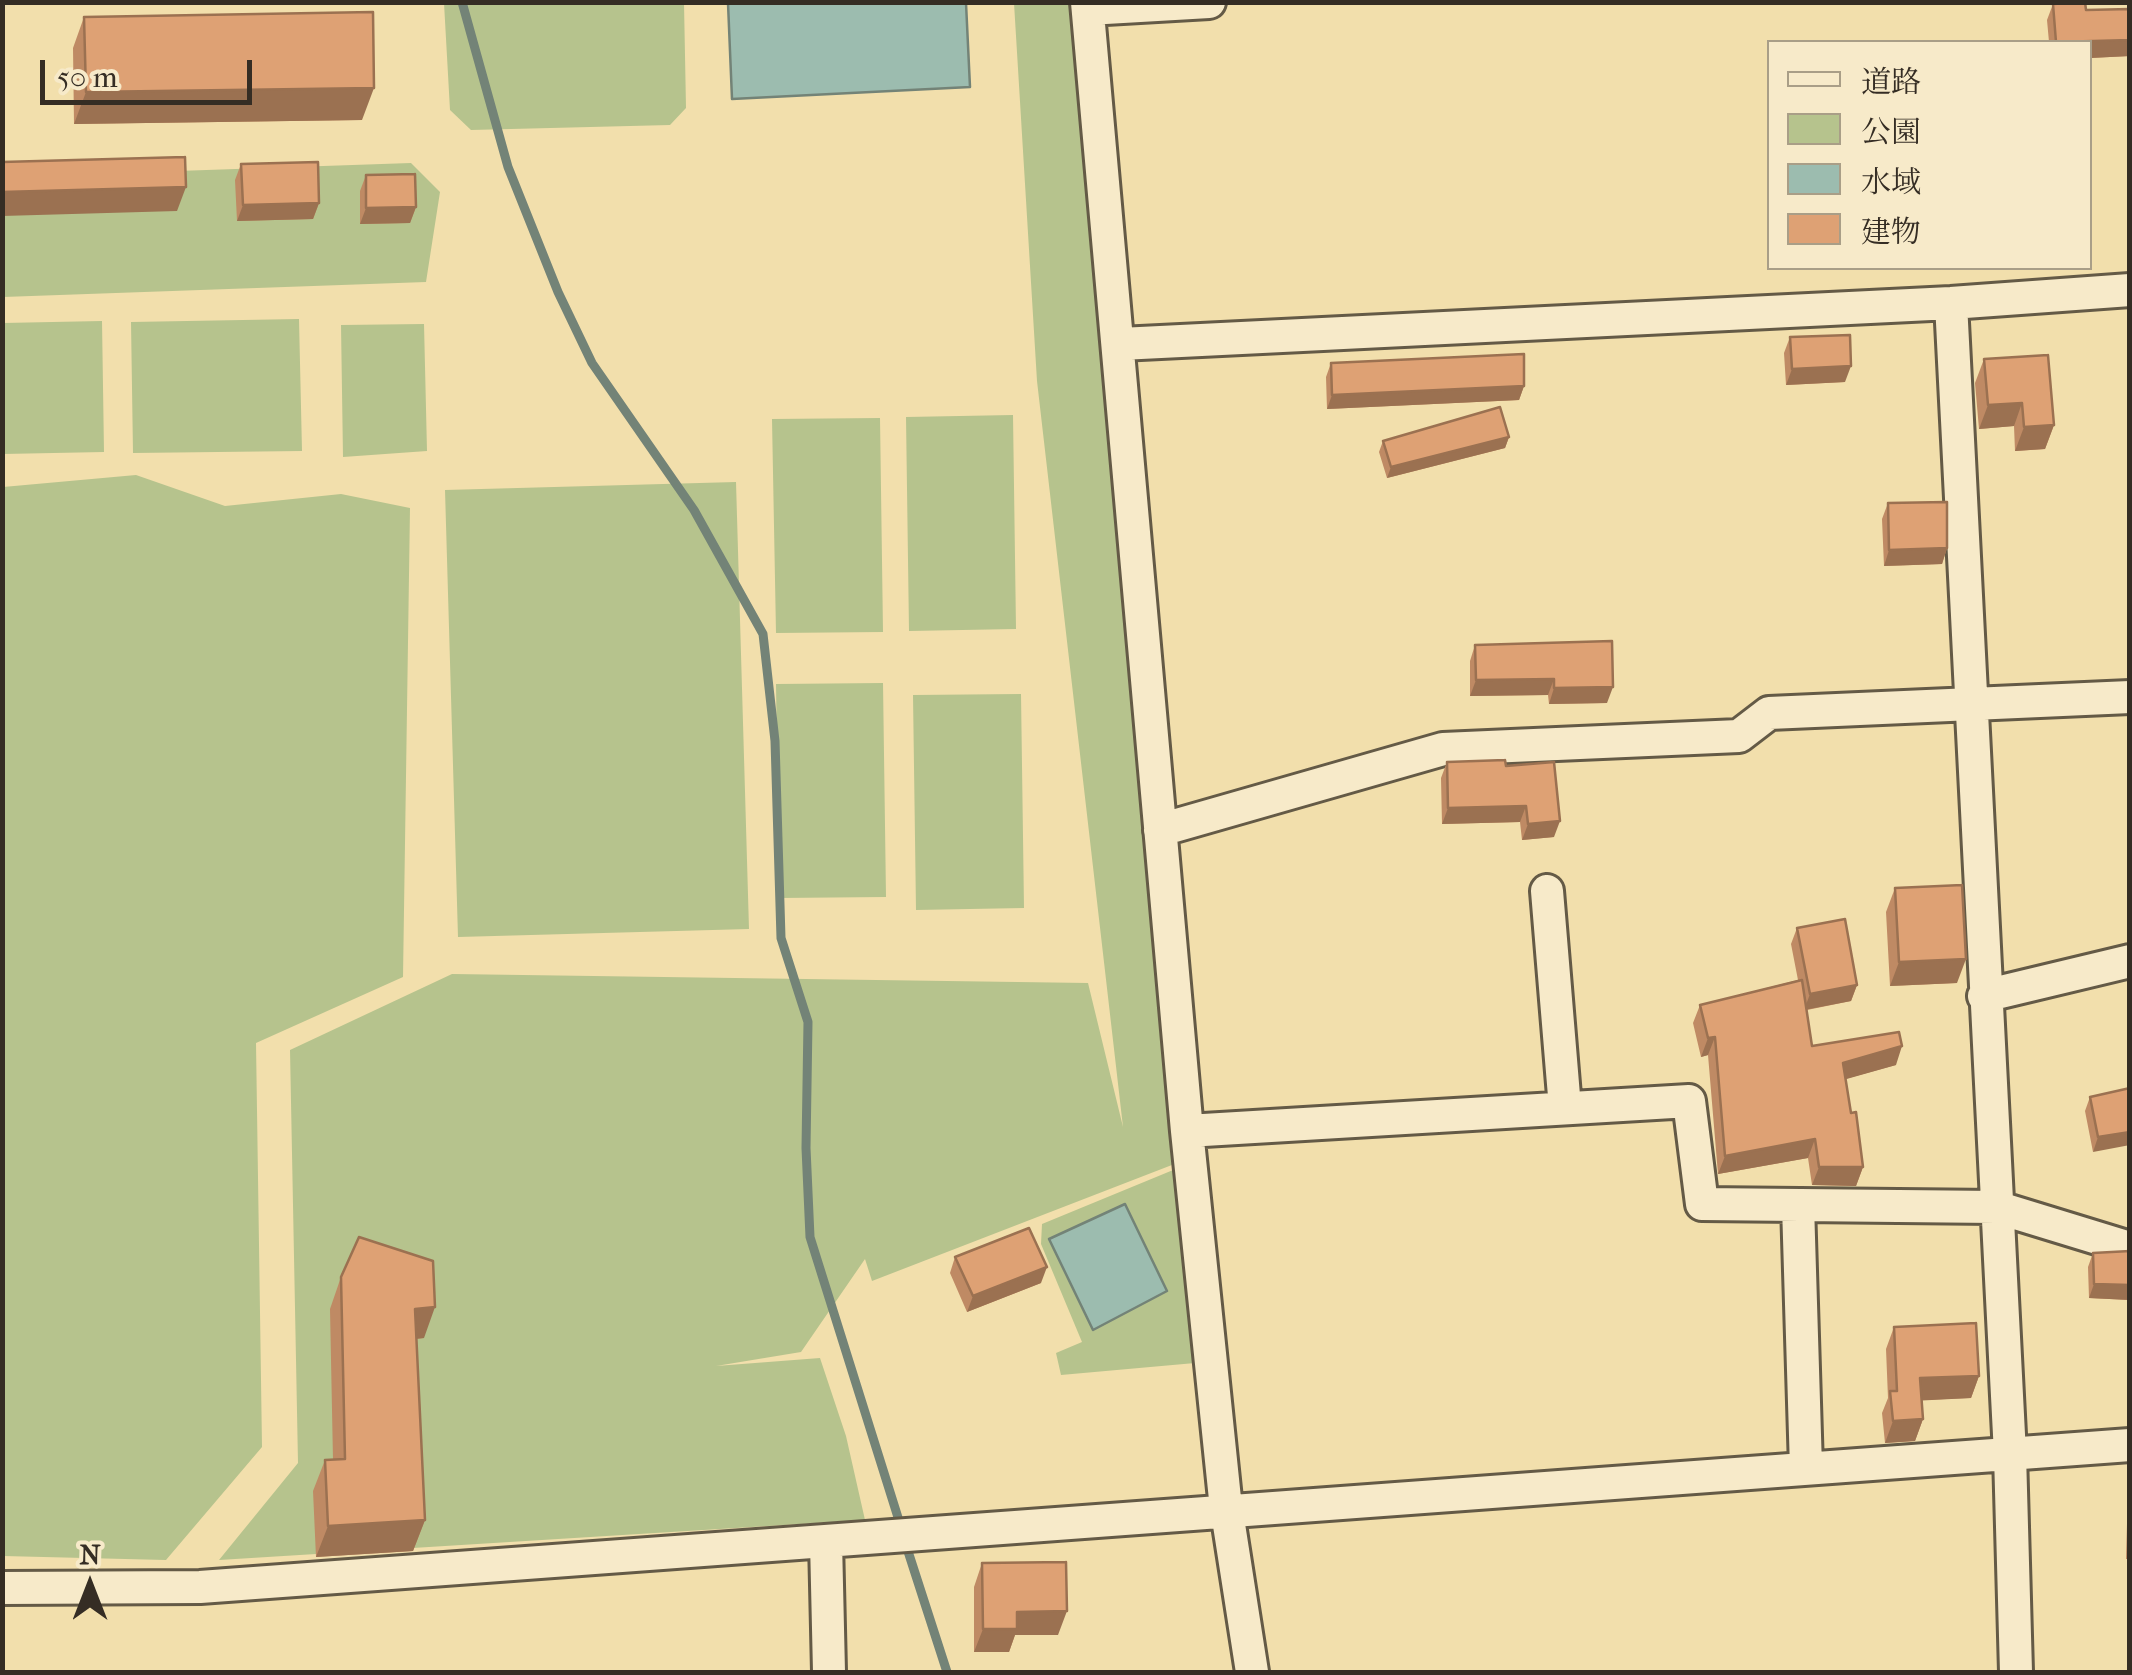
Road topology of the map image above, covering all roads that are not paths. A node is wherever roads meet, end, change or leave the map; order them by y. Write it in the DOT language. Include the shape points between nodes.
graph roads {
  1 [pos="1209,2"];
  2 [pos="1087,6"];
  3 [pos="2130,290"];
  4 [pos="1951,303"];
  5 [pos="1120,344"];
  6 [pos="2130,697"];
  7 [pos="1970,703"];
  8 [pos="1160,830"];
  9 [pos="1548,892"];
  10 [pos="2130,961"];
  11 [pos="1984,996"];
  12 [pos="1565,1108"];
  13 [pos="1187,1131"];
  14 [pos="1798,1205"];
  15 [pos="1996,1207"];
  16 [pos="2130,1248"];
  17 [pos="2130,1445"];
  18 [pos="2010,1454"];
  19 [pos="1806,1468"];
  20 [pos="1227,1511"];
  21 [pos="826,1541"];
  22 [pos="2,1588"];
  23 [pos="829,1672"];
  24 [pos="1252,1672"];
  25 [pos="2016,1672"];
  1 -- 2 [label="street"];
  2 -- 5 [label="street"];
  3 -- 4 [label="street"];
  4 -- 5 [label="street"];
  4 -- 7 [label="street"];
  5 -- 8 [label="street"];
  6 -- 7 [label="street"];
  7 -- 8 [label="street" via="1769,713 1739,736 1443,750"];
  7 -- 11 [label="street"];
  8 -- 13 [label="street"];
  9 -- 12 [label="street"];
  10 -- 11 [label="street"];
  11 -- 15 [label="street"];
  12 -- 13 [label="street"];
  12 -- 14 [label="street" via="1689,1101 1702,1204"];
  13 -- 20 [label="street"];
  14 -- 15 [label="street"];
  14 -- 19 [label="street"];
  15 -- 16 [label="street"];
  15 -- 18 [label="street"];
  17 -- 18 [label="street"];
  18 -- 19 [label="street"];
  18 -- 25 [label="street"];
  19 -- 20 [label="street"];
  20 -- 21 [label="street"];
  20 -- 24 [label="street"];
  21 -- 22 [label="street" via="200,1587"];
  21 -- 23 [label="street"];
}
